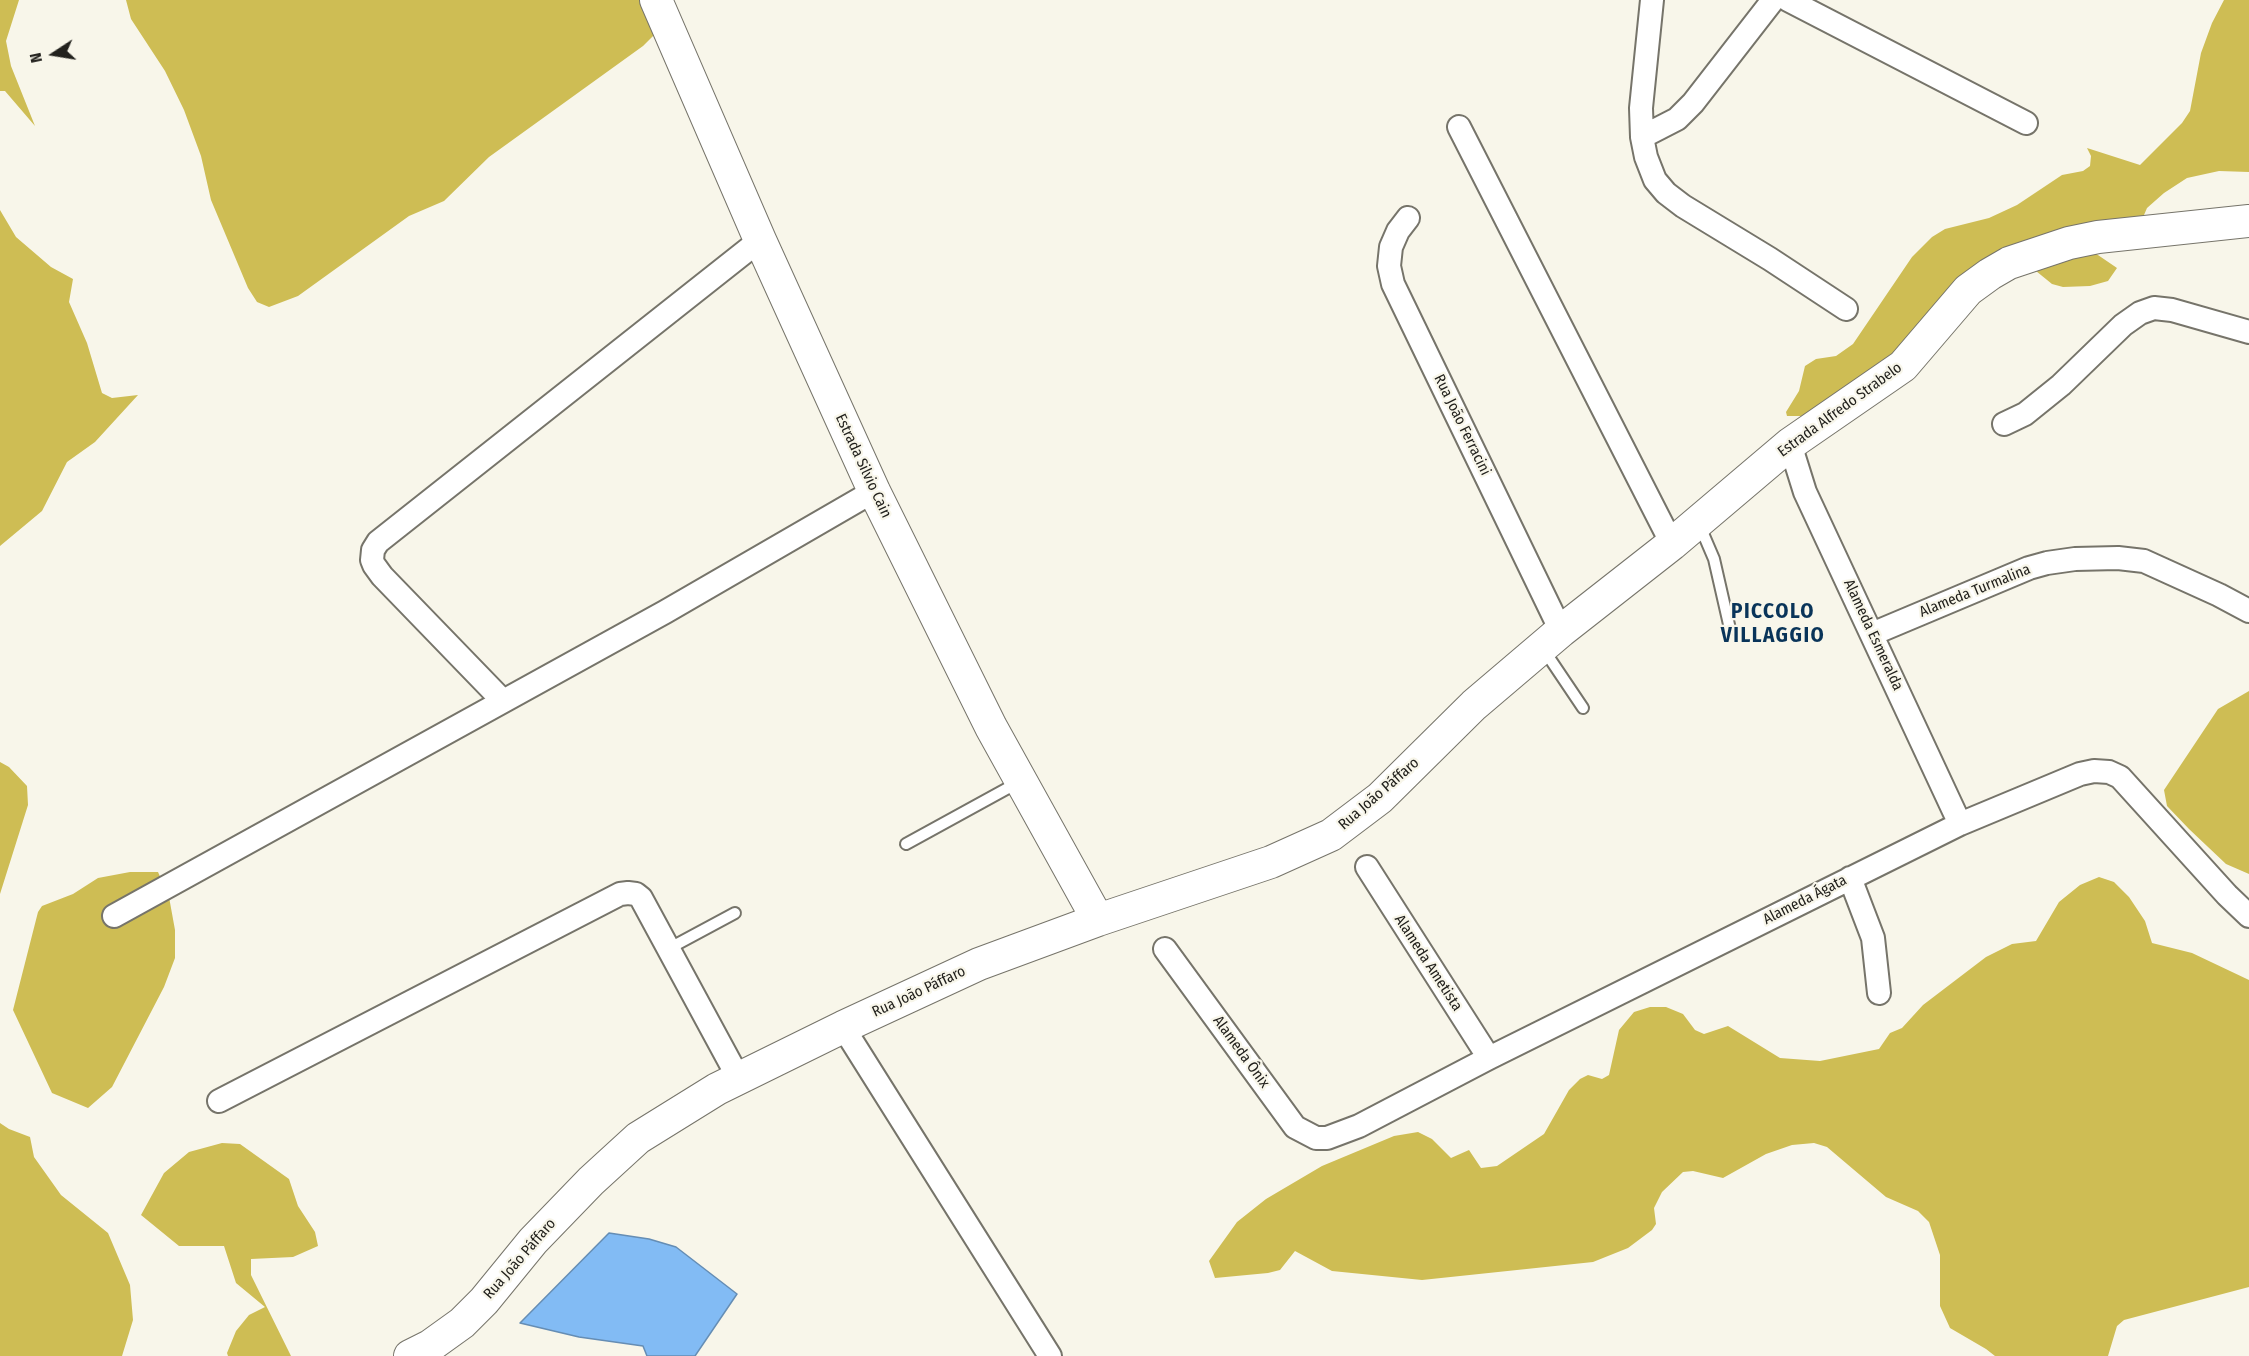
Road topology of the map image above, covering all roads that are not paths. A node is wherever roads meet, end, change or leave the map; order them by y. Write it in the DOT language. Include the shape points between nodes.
graph roads {
  1 [pos="656,0"];
  2 [pos="1652,0"];
  3 [pos="1773,0"];
  4 [pos="1788,0"];
  5 [pos="2026,123"];
  6 [pos="1459,127"];
  7 [pos="1642,137"];
  8 [pos="1408,218"];
  9 [pos="2249,221"];
  10 [pos="760,240"];
  11 [pos="1846,309"];
  12 [pos="2249,333"];
  13 [pos="2004,424"];
  14 [pos="1790,444"];
  15 [pos="874,491"];
  16 [pos="1697,521"];
  17 [pos="1672,544"];
  18 [pos="2249,611"];
  19 [pos="1730,629"];
  20 [pos="1872,634"];
  21 [pos="1552,640"];
  22 [pos="503,701"];
  23 [pos="1474,705"];
  24 [pos="1583,708"];
  25 [pos="1020,782"];
  26 [pos="1960,824"];
  27 [pos="906,844"];
  28 [pos="1367,867"];
  29 [pos="1850,878"];
  30 [pos="735,913"];
  31 [pos="114,916"];
  32 [pos="2249,916"];
  33 [pos="1098,920"];
  34 [pos="668,949"];
  35 [pos="1165,949"];
  36 [pos="1879,993"];
  37 [pos="843,1027"];
  38 [pos="1490,1058"];
  39 [pos="739,1079"];
  40 [pos="219,1101"];
  41 [pos="1327,1138"];
  42 [pos="410,1356"];
  43 [pos="1050,1356"];
  1 -- 10 [label="street, Estrada Silvio Cain"];
  2 -- 7 [label="street" via="1641,108"];
  3 -- 7 [label="street" via="1693,103 1677,118"];
  4 -- 5 [label="street"];
  6 -- 17 [label="street"];
  7 -- 11 [label="street" via="1655,180 1666,193"];
  8 -- 21 [label="street, Rua João Ferracini" via="1391,247 1389,266 1393,284"];
  9 -- 14 [label="street, Estrada Alfredo Strabelo" via="2097,237 2009,263 1968,290 1903,366"];
  10 -- 15 [label="street, Estrada Silvio Cain"];
  10 -- 22 [label="street" via="378,542 373,550 374,566 382,576"];
  12 -- 13 [label="street" via="2154,308 2123,325 2061,385 2025,414"];
  14 -- 16 [label="street, Estrada Alfredo Strabelo"];
  14 -- 20 [label="street, Alameda Esmeralda" via="1805,492"];
  15 -- 22 [label="street"];
  15 -- 25 [label="street, Estrada Silvio Cain"];
  16 -- 17 [label="street, Estrada Alfredo Strabelo"];
  16 -- 19 [label="lane" via="1714,559"];
  17 -- 21 [label="street, Estrada Alfredo Strabelo"];
  18 -- 20 [label="street, Alameda Turmalina" via="2144,561 2075,559 2029,568"];
  20 -- 26 [label="street, Alameda Esmeralda"];
  21 -- 23 [label="street, Estrada Alfredo Strabelo"];
  21 -- 24 [label="lane"];
  22 -- 31 [label="street"];
  23 -- 33 [label="street, Rua João Páffaro" via="1380,798 1331,835 1271,862"];
  25 -- 27 [label="lane"];
  25 -- 33 [label="street, Estrada Silvio Cain"];
  26 -- 29 [label="street, Alameda Ágata"];
  26 -- 32 [label="street, Alameda Ágata" via="2080,774 2109,772 2120,777"];
  28 -- 38 [label="street, Alameda Ametista"];
  29 -- 36 [label="street" via="1873,938"];
  29 -- 38 [label="street, Alameda Ágata"];
  30 -- 34 [label="lane"];
  33 -- 37 [label="street, Rua João Páffaro" via="979,964"];
  34 -- 39 [label="street"];
  34 -- 40 [label="street" via="641,898 620,894"];
  35 -- 41 [label="street, Alameda Ônix" via="1296,1127 1316,1138"];
  37 -- 39 [label="street, Rua João Páffaro"];
  37 -- 43 [label="street"];
  38 -- 41 [label="street, Alameda Ágata" via="1359,1126"];
  39 -- 42 [label="street, Rua João Páffaro" via="639,1138 533,1241 462,1323"];
}
